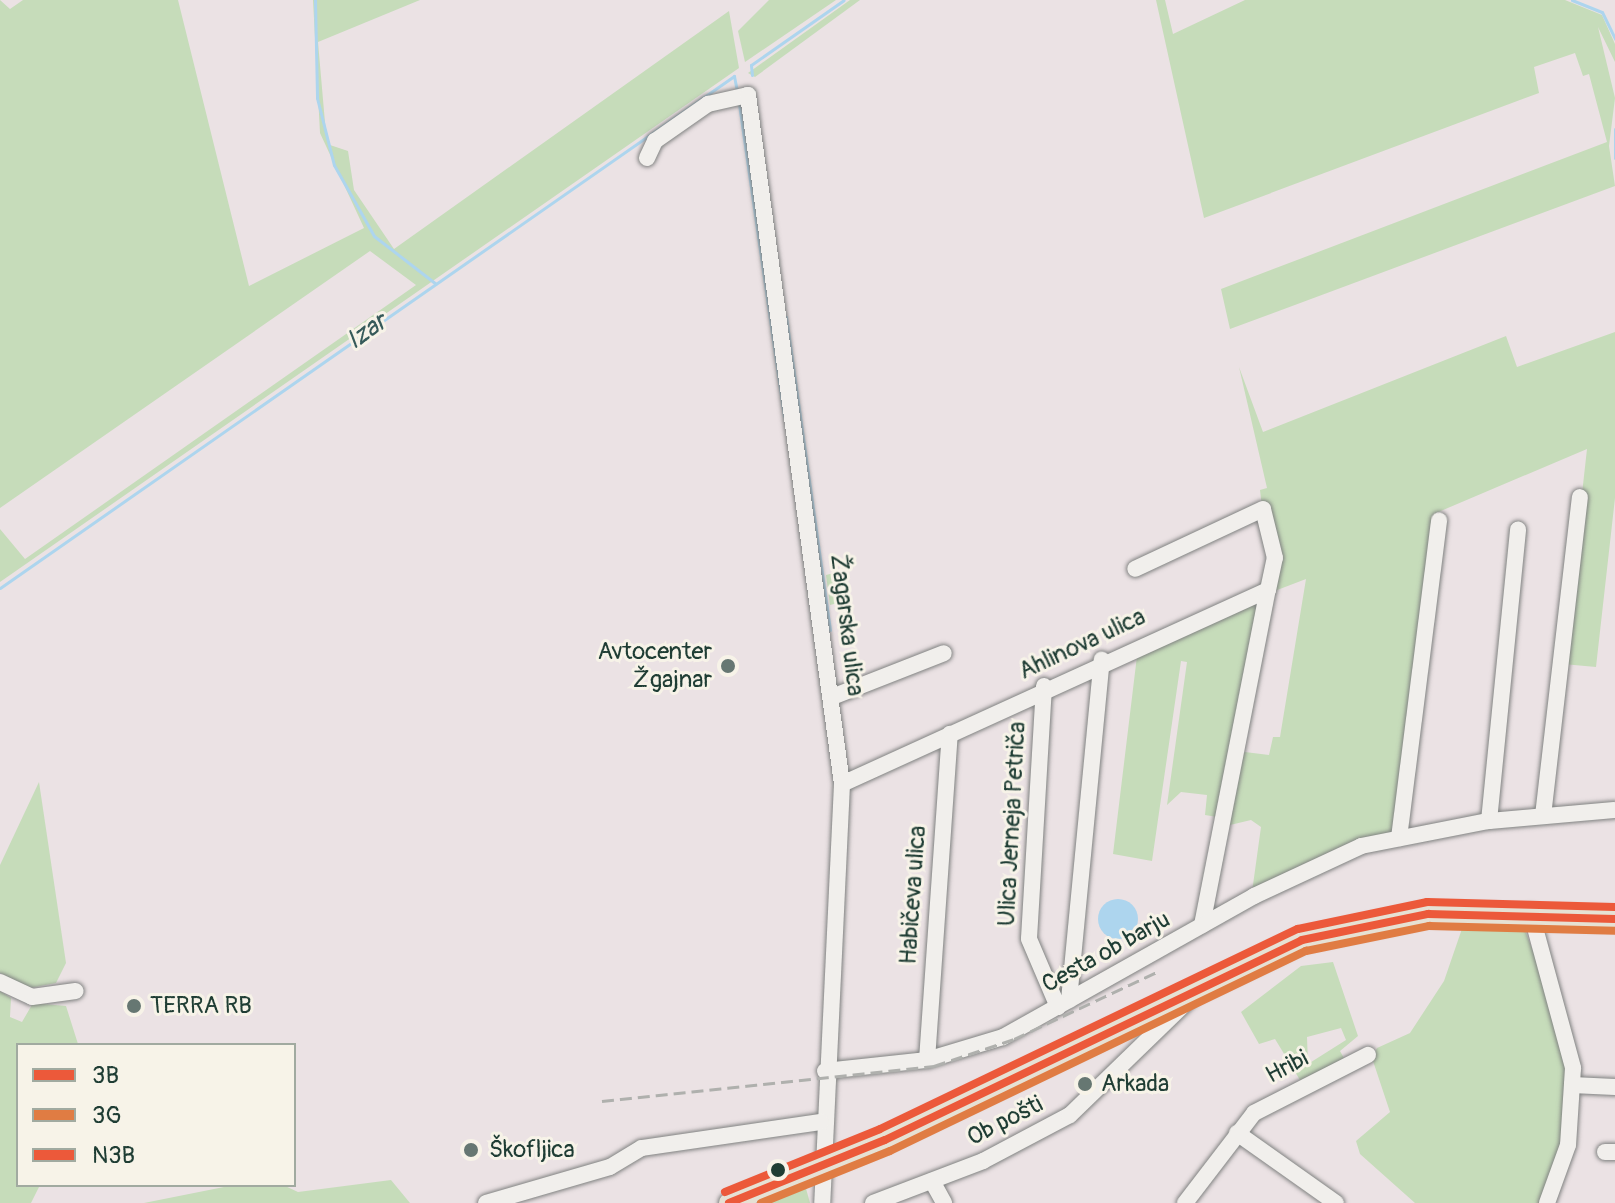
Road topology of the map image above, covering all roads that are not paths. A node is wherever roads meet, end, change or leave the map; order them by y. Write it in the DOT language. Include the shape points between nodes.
graph roads {
  1 [pos="647,158"];
  2 [pos="1580,497"];
  3 [pos="1439,521"];
  4 [pos="1518,529"];
  5 [pos="1135,569"];
  6 [pos="1268,590"];
  7 [pos="944,653"];
  8 [pos="1102,660"];
  9 [pos="1044,686"];
  10 [pos="832,697"];
  11 [pos="950,734"];
  12 [pos="842,784"];
  13 [pos="1615,810"];
  14 [pos="1543,816"];
  15 [pos="1489,821"];
  16 [pos="1399,838"];
  17 [pos="1531,913"];
  18 [pos="1615,919"];
  19 [pos="1202,925"];
  20 [pos="1206,981"];
  21 [pos="0,982"];
  22 [pos="76,991"];
  23 [pos="1063,1004"];
  24 [pos="1368,1055"];
  25 [pos="927,1060"];
  26 [pos="825,1071"];
  27 [pos="1572,1085"];
  28 [pos="1615,1087"];
  29 [pos="821,1122"];
  30 [pos="1237,1133"];
  31 [pos="820,1165"];
  32 [pos="932,1181"];
  33 [pos="486,1203"];
  34 [pos="729,1203"];
  35 [pos="822,1203"];
  36 [pos="873,1203"];
  37 [pos="944,1203"];
  38 [pos="1185,1203"];
  39 [pos="1336,1203"];
  40 [pos="1547,1203"];
  1 -- 10 [label="street, Žagarska ulica" via="655,141 708,104 748,95"];
  2 -- 14 [label="street"];
  3 -- 16 [label="street"];
  4 -- 15 [label="street"];
  5 -- 6 [label="street" via="1263,509 1275,558"];
  6 -- 8 [label="street, Ahlinova ulica"];
  6 -- 19 [label="street"];
  7 -- 10 [label="street"];
  8 -- 9 [label="street, Ahlinova ulica"];
  8 -- 23 [label="street"];
  9 -- 11 [label="street, Ahlinova ulica"];
  9 -- 23 [label="street, Ulica Jerneja Petriča" via="1029,939"];
  10 -- 12 [label="street, Žagarska ulica"];
  11 -- 12 [label="street, Ahlinova ulica"];
  11 -- 25 [label="street, Habičeva ulica"];
  12 -- 26 [label="street, Žagarska ulica"];
  13 -- 14 [label="street, Cesta ob barju"];
  14 -- 15 [label="street, Cesta ob barju"];
  15 -- 16 [label="street, Cesta ob barju"];
  16 -- 19 [label="street, Cesta ob barju" via="1308,869"];
  17 -- 18 [label="main road"];
  17 -- 20 [label="main road" via="1428,914 1330,931"];
  17 -- 27 [label="street" via="1570,1040"];
  19 -- 23 [label="street, Cesta ob barju"];
  20 -- 31 [label="main road" via="1022,1076"];
  20 -- 32 [label="street, Ob pošti" via="1070,1115"];
  21 -- 22 [label="street" via="32,997"];
  23 -- 25 [label="street, Cesta ob barju" via="1003,1037"];
  24 -- 30 [label="street, Hribi" via="1277,1098"];
  25 -- 26 [label="street, Cesta ob barju"];
  26 -- 29 [label="street, Žagarska ulica"];
  27 -- 28 [label="street"];
  27 -- 40 [label="street" via="1568,1145"];
  29 -- 31 [label="street, Žagarska ulica"];
  29 -- 33 [label="street" via="642,1148 610,1167"];
  30 -- 38 [label="street, Hribi"];
  30 -- 39 [label="street"];
  31 -- 34 [label="main road"];
  31 -- 35 [label="street, Žagarska ulica"];
  32 -- 36 [label="street, Ob pošti"];
  32 -- 37 [label="street"];
}
